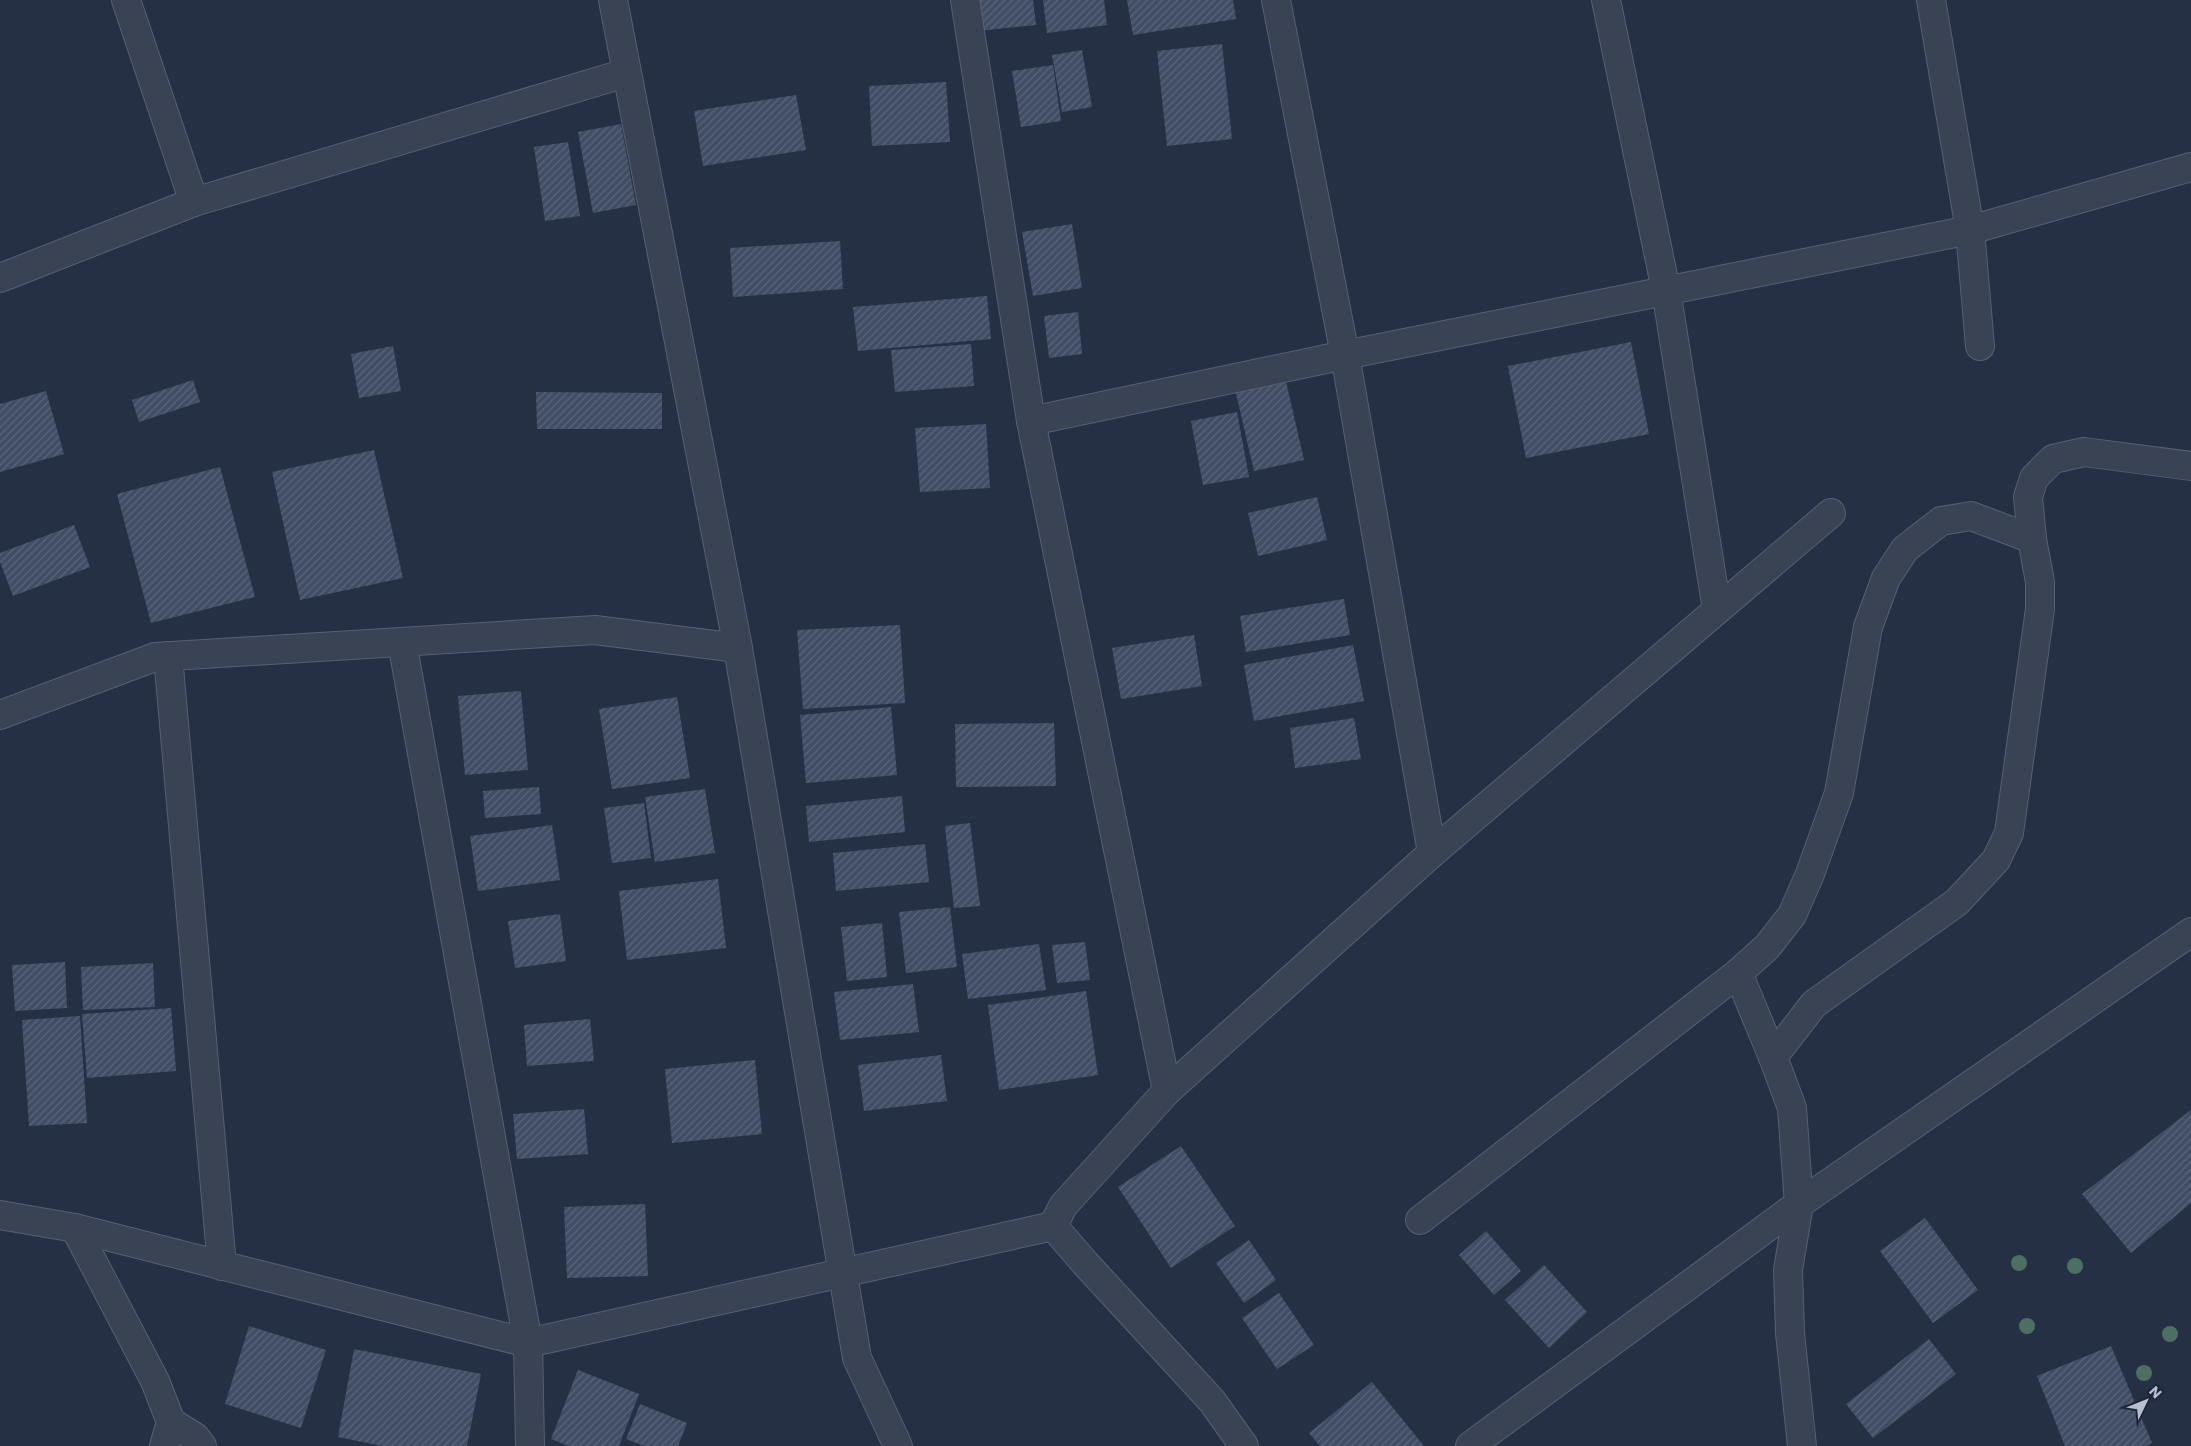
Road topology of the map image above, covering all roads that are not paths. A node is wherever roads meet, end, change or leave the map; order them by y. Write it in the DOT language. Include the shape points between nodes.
graph roads {
  1 [pos="126,0"];
  2 [pos="613,0"];
  3 [pos="965,0"];
  4 [pos="1276,0"];
  5 [pos="1606,0"];
  6 [pos="1931,0"];
  7 [pos="626,72"];
  8 [pos="2191,167"];
  9 [pos="194,202"];
  10 [pos="1970,230"];
  11 [pos="0,278"];
  12 [pos="1666,290"];
  13 [pos="1980,346"];
  14 [pos="1345,355"];
  15 [pos="1030,422"];
  16 [pos="2191,466"];
  17 [pos="1831,513"];
  18 [pos="2032,539"];
  19 [pos="1717,610"];
  20 [pos="402,642"];
  21 [pos="738,648"];
  22 [pos="168,656"];
  23 [pos="0,715"];
  24 [pos="1432,852"];
  25 [pos="2191,932"];
  26 [pos="1738,973"];
  27 [pos="1774,1057"];
  28 [pos="1167,1091"];
  29 [pos="1799,1204"];
  30 [pos="0,1215"];
  31 [pos="1420,1220"];
  32 [pos="1053,1226"];
  33 [pos="75,1228"];
  34 [pos="222,1266"];
  35 [pos="842,1272"];
  36 [pos="528,1343"];
  37 [pos="168,1434"];
  38 [pos="894,1443"];
  39 [pos="202,1446"];
  40 [pos="530,1446"];
  41 [pos="1244,1446"];
  42 [pos="1470,1446"];
  43 [pos="1802,1446"];
  1 -- 9 [label="street"];
  2 -- 7 [label="street"];
  3 -- 15 [label="street"];
  4 -- 14 [label="street"];
  5 -- 12 [label="street"];
  6 -- 10 [label="street"];
  7 -- 9 [label="street"];
  7 -- 21 [label="street"];
  8 -- 10 [label="street"];
  9 -- 11 [label="street"];
  10 -- 12 [label="street"];
  10 -- 13 [label="street"];
  12 -- 14 [label="street"];
  12 -- 19 [label="street"];
  14 -- 15 [label="street"];
  14 -- 24 [label="street"];
  15 -- 28 [label="street"];
  16 -- 18 [label="street" via="2084,452 2053,458 2034,478 2028,497"];
  17 -- 19 [label="street"];
  18 -- 26 [label="street" via="1971,516 1941,521 1905,549 1886,578 1868,627 1839,793 1810,874 1792,914 1767,948"];
  18 -- 27 [label="street" via="2040,582 2040,608 2009,833 1996,860 1957,902 1814,1004"];
  19 -- 24 [label="street"];
  20 -- 21 [label="street" via="595,630"];
  20 -- 22 [label="street"];
  20 -- 36 [label="street"];
  21 -- 35 [label="street"];
  22 -- 23 [label="street" via="155,656"];
  22 -- 34 [label="street"];
  24 -- 28 [label="street"];
  25 -- 29 [label="street"];
  26 -- 27 [label="street"];
  26 -- 31 [label="street"];
  27 -- 29 [label="street" via="1792,1108"];
  28 -- 32 [label="street" via="1063,1206"];
  29 -- 42 [label="street"];
  29 -- 43 [label="street" via="1788,1270 1790,1334"];
  30 -- 33 [label="street"];
  32 -- 35 [label="street"];
  32 -- 41 [label="street" via="1084,1264 1212,1401"];
  33 -- 34 [label="street"];
  33 -- 37 [label="street" via="155,1381"];
  34 -- 36 [label="street"];
  35 -- 36 [label="street"];
  35 -- 38 [label="street" via="857,1358"];
  36 -- 40 [label="street"];
  37 -- 39 [label="street" via="195,1437"];
}
